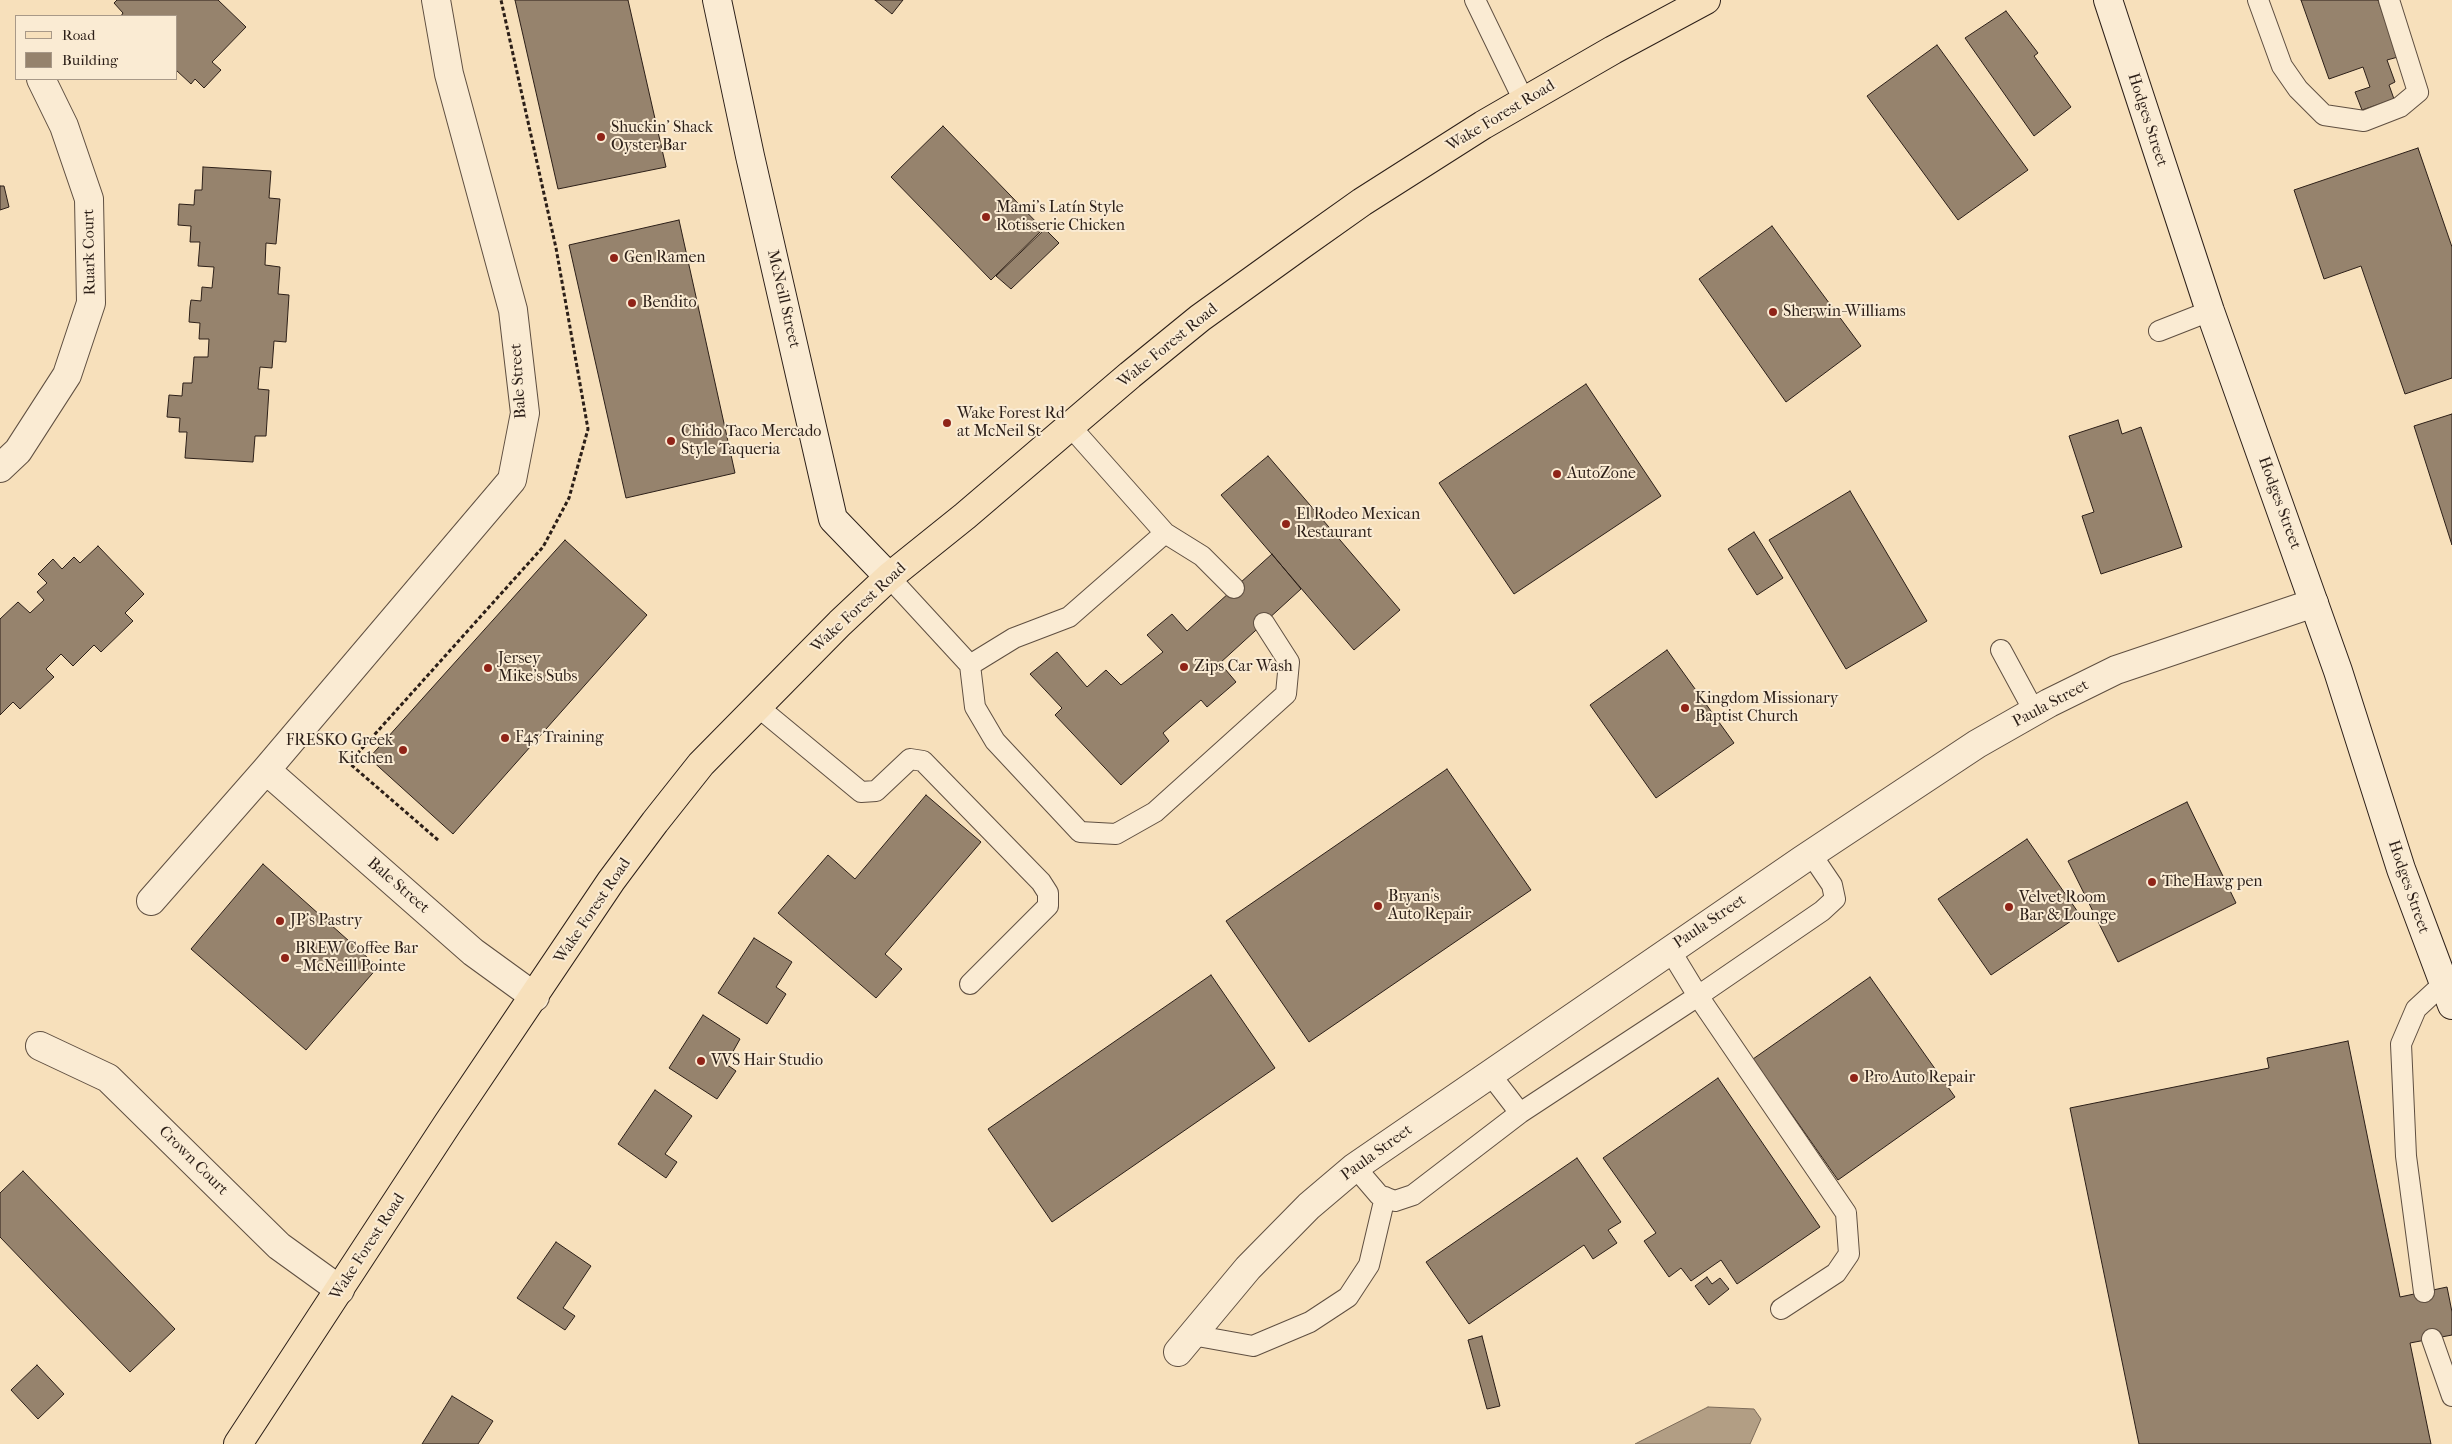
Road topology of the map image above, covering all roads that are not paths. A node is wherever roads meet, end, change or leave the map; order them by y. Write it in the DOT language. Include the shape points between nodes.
graph roads {
  1 [pos="436,0"];
  2 [pos="717,0"];
  3 [pos="1475,0"];
  4 [pos="1706,0"];
  5 [pos="2108,0"];
  6 [pos="2258,0"];
  7 [pos="2389,0"];
  8 [pos="41,80"];
  9 [pos="1524,101"];
  10 [pos="2210,311"];
  11 [pos="2159,332"];
  12 [pos="1070,426"];
  13 [pos="0,468"];
  14 [pos="1165,533"];
  15 [pos="888,578"];
  16 [pos="1234,588"];
  17 [pos="2314,603"];
  18 [pos="1264,623"];
  19 [pos="2001,650"];
  20 [pos="970,666"];
  21 [pos="757,706"];
  22 [pos="2034,711"];
  23 [pos="266,770"];
  24 [pos="1811,854"];
  25 [pos="151,901"];
  26 [pos="1670,950"];
  27 [pos="970,984"];
  28 [pos="2448,995"];
  29 [pos="1698,996"];
  30 [pos="535,997"];
  31 [pos="40,1046"];
  32 [pos="1490,1074"];
  33 [pos="1520,1113"];
  34 [pos="1355,1167"];
  35 [pos="1385,1197"];
  36 [pos="340,1290"];
  37 [pos="2424,1292"];
  38 [pos="1781,1309"];
  39 [pos="2432,1339"];
  40 [pos="1185,1343"];
  41 [pos="2452,1396"];
  42 [pos="238,1444"];
  1 -- 23 [label="street, Bale Street" via="449,74 513,310 525,413 512,480"];
  2 -- 15 [label="street, McNeill Street" via="833,518"];
  3 -- 9 [label="lane"];
  4 -- 9 [label="main road, Wake Forest Road"];
  5 -- 10 [label="street, Hodges Street"];
  6 -- 7 [label="lane" via="2282,66 2298,89 2324,115 2364,121 2400,107 2418,92"];
  8 -- 13 [label="street, Ruark Court" via="64,126 89,199 91,302 67,375 18,451"];
  9 -- 12 [label="main road, Wake Forest Road" via="1362,202 1300,246 1200,318"];
  10 -- 11 [label="lane"];
  10 -- 17 [label="street, Hodges Street"];
  12 -- 14 [label="lane"];
  12 -- 15 [label="main road, Wake Forest Road"];
  14 -- 16 [label="lane" via="1202,556"];
  14 -- 20 [label="lane" via="1068,617 1014,638"];
  15 -- 20 [label="lane"];
  15 -- 21 [label="main road, Wake Forest Road"];
  17 -- 22 [label="street, Paula Street" via="2116,670"];
  17 -- 28 [label="street, Hodges Street" via="2401,870"];
  18 -- 20 [label="lane" via="1288,662 1286,694 1155,812 1116,834 1080,832 995,741 975,707"];
  19 -- 22 [label="lane"];
  21 -- 27 [label="lane" via="861,792 876,791 910,759 923,761 1041,882 1048,893 1048,906"];
  21 -- 30 [label="main road, Wake Forest Road" via="701,764 655,822"];
  22 -- 24 [label="street, Paula Street" via="1977,744"];
  23 -- 25 [label="street, Bale Street"];
  23 -- 30 [label="street, Bale Street" via="473,952"];
  24 -- 26 [label="street, Paula Street"];
  24 -- 29 [label="lane" via="1832,885 1835,900"];
  26 -- 29 [label="lane"];
  26 -- 32 [label="street, Paula Street"];
  28 -- 37 [label="lane" via="2416,1008 2401,1044 2406,1156"];
  29 -- 33 [label="lane"];
  29 -- 38 [label="lane" via="1846,1213 1849,1254 1836,1273"];
  30 -- 36 [label="main road, Wake Forest Road"];
  31 -- 36 [label="street, Crown Court" via="108,1078 279,1246"];
  32 -- 33 [label="lane"];
  32 -- 34 [label="street, Paula Street"];
  33 -- 35 [label="lane" via="1413,1194 1395,1201"];
  34 -- 35 [label="lane" via="1379,1195"];
  34 -- 40 [label="street, Paula Street" via="1309,1206 1248,1268"];
  35 -- 40 [label="lane" via="1369,1266 1348,1297 1310,1322 1252,1346"];
  36 -- 42 [label="main road, Wake Forest Road"];
  39 -- 41 [label="lane"];
}
